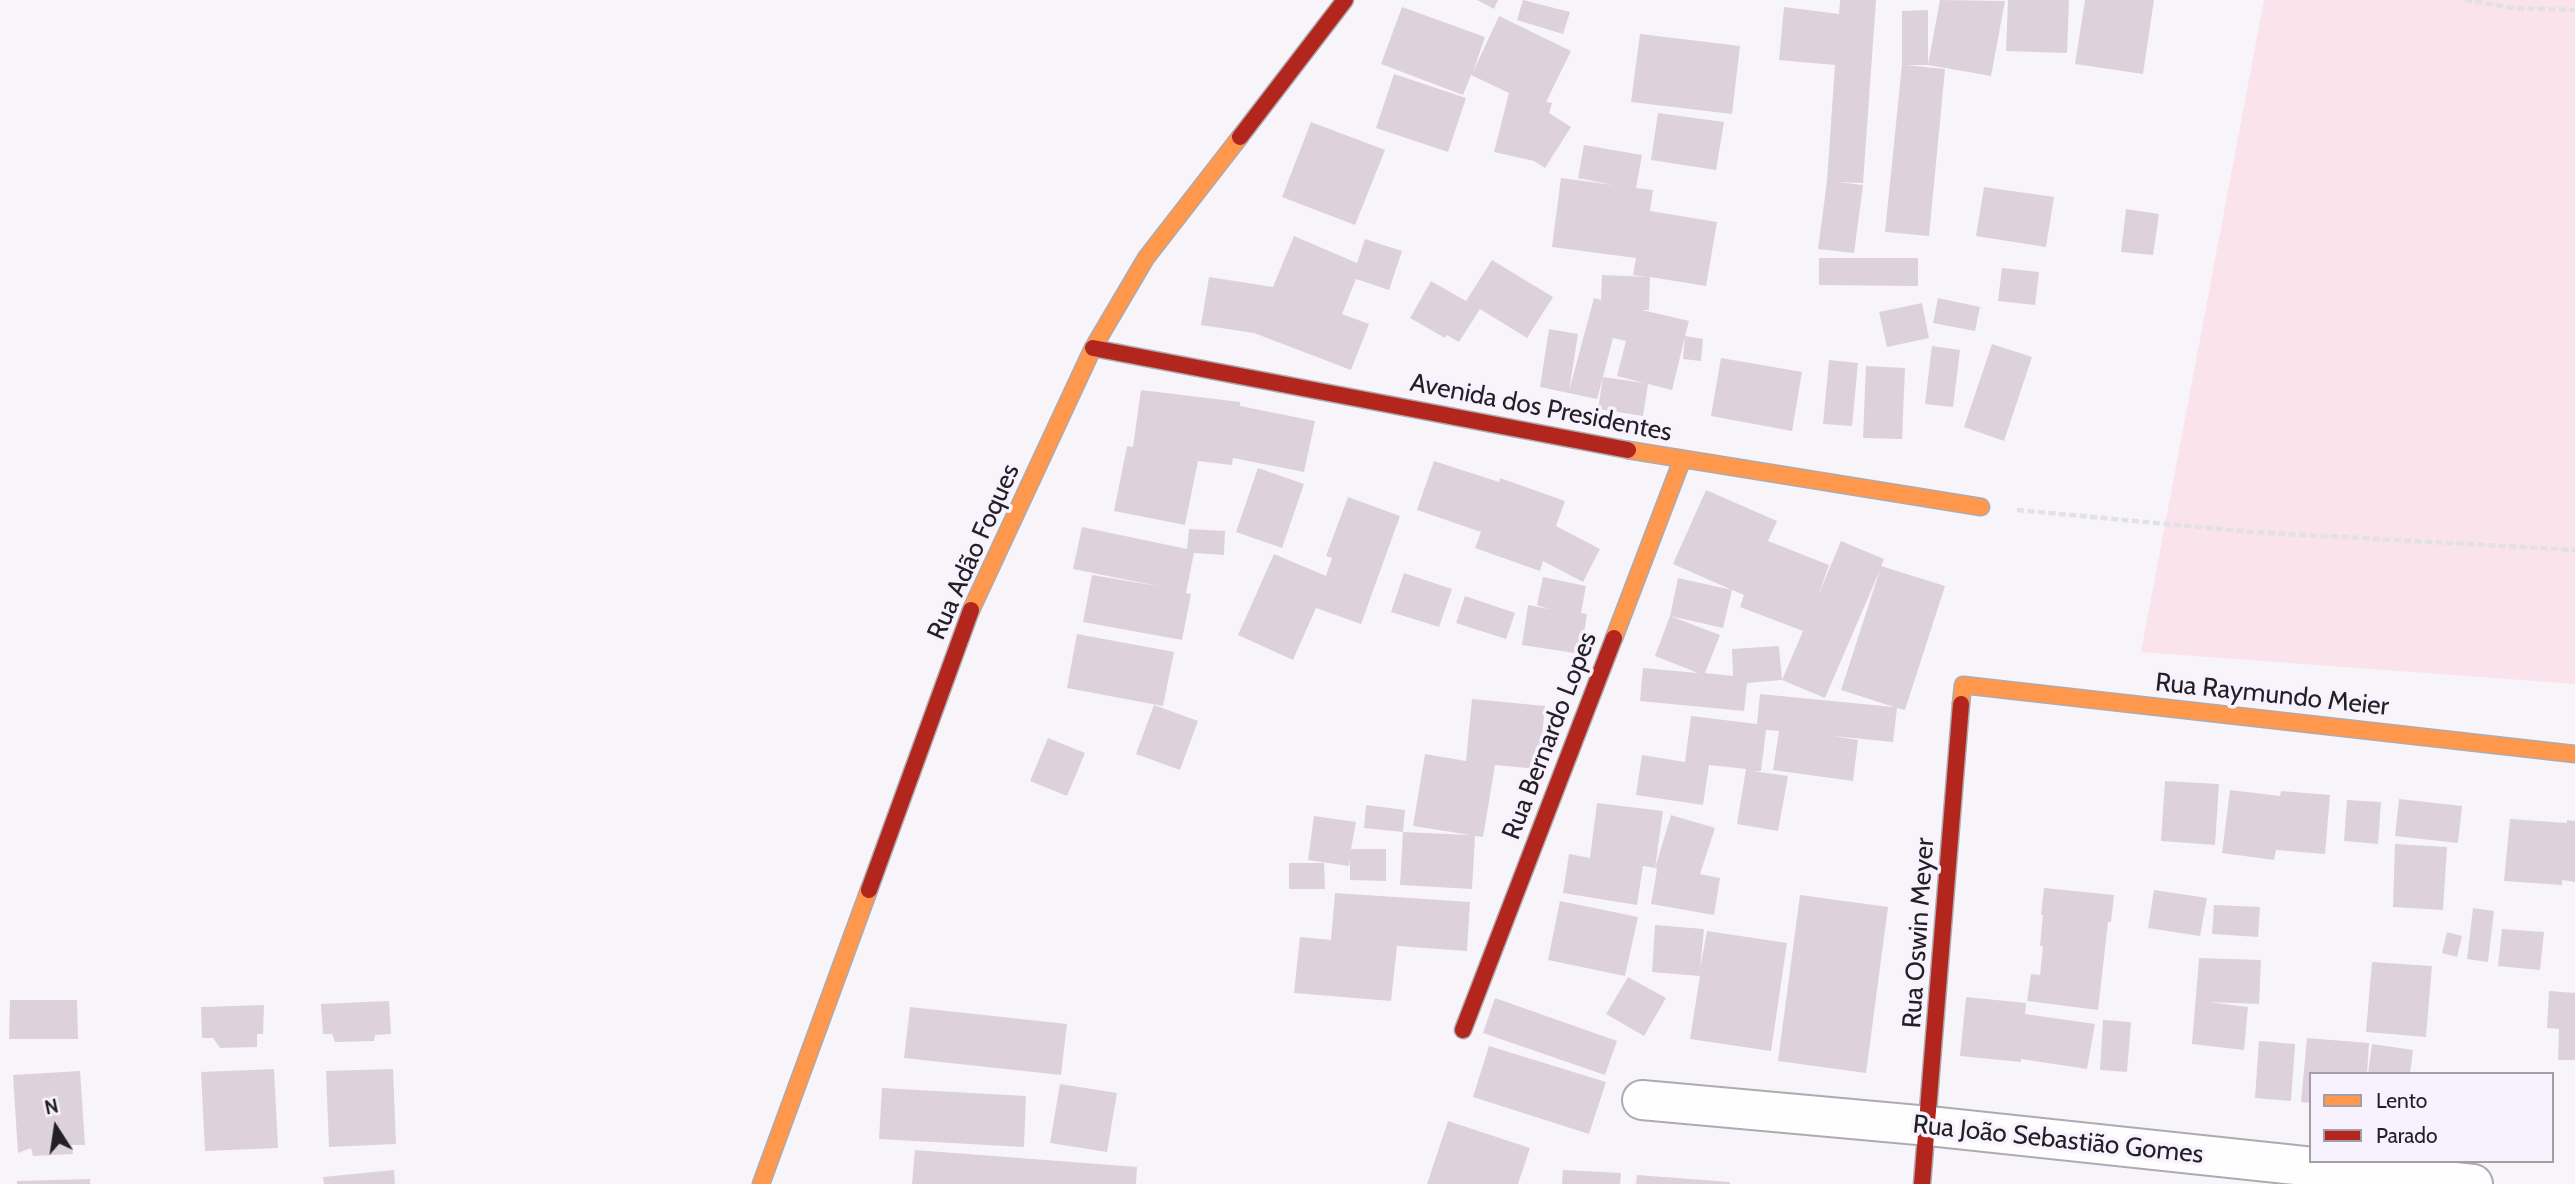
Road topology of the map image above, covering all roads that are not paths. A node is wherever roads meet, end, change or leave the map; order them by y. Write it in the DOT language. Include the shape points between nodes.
graph roads {
  1 [pos="1345,0"];
  2 [pos="1093,348"];
  3 [pos="1682,460"];
  4 [pos="1981,507"];
  5 [pos="1963,685"];
  6 [pos="2575,754"];
  7 [pos="1463,1030"];
  8 [pos="1642,1100"];
  9 [pos="1929,1126"];
  10 [pos="761,1184"];
  11 [pos="1922,1184"];
  12 [pos="2473,1184"];
  1 -- 2 [label="street, Rua Adão Foques" via="1146,258"];
  2 -- 3 [label="street, Avenida dos Presidentes"];
  2 -- 10 [label="street, Rua Adão Foques" via="976,597"];
  3 -- 4 [label="street, Avenida dos Presidentes"];
  3 -- 7 [label="street, Rua Bernardo Lopes"];
  5 -- 6 [label="street, Rua Raymundo Meier"];
  5 -- 9 [label="street, Rua Oswin Meyer"];
  8 -- 9 [label="street, Rua João Sebastião Gomes"];
  9 -- 11 [label="street, Rua Oswin Meyer"];
  9 -- 12 [label="street, Rua João Sebastião Gomes"];
}
